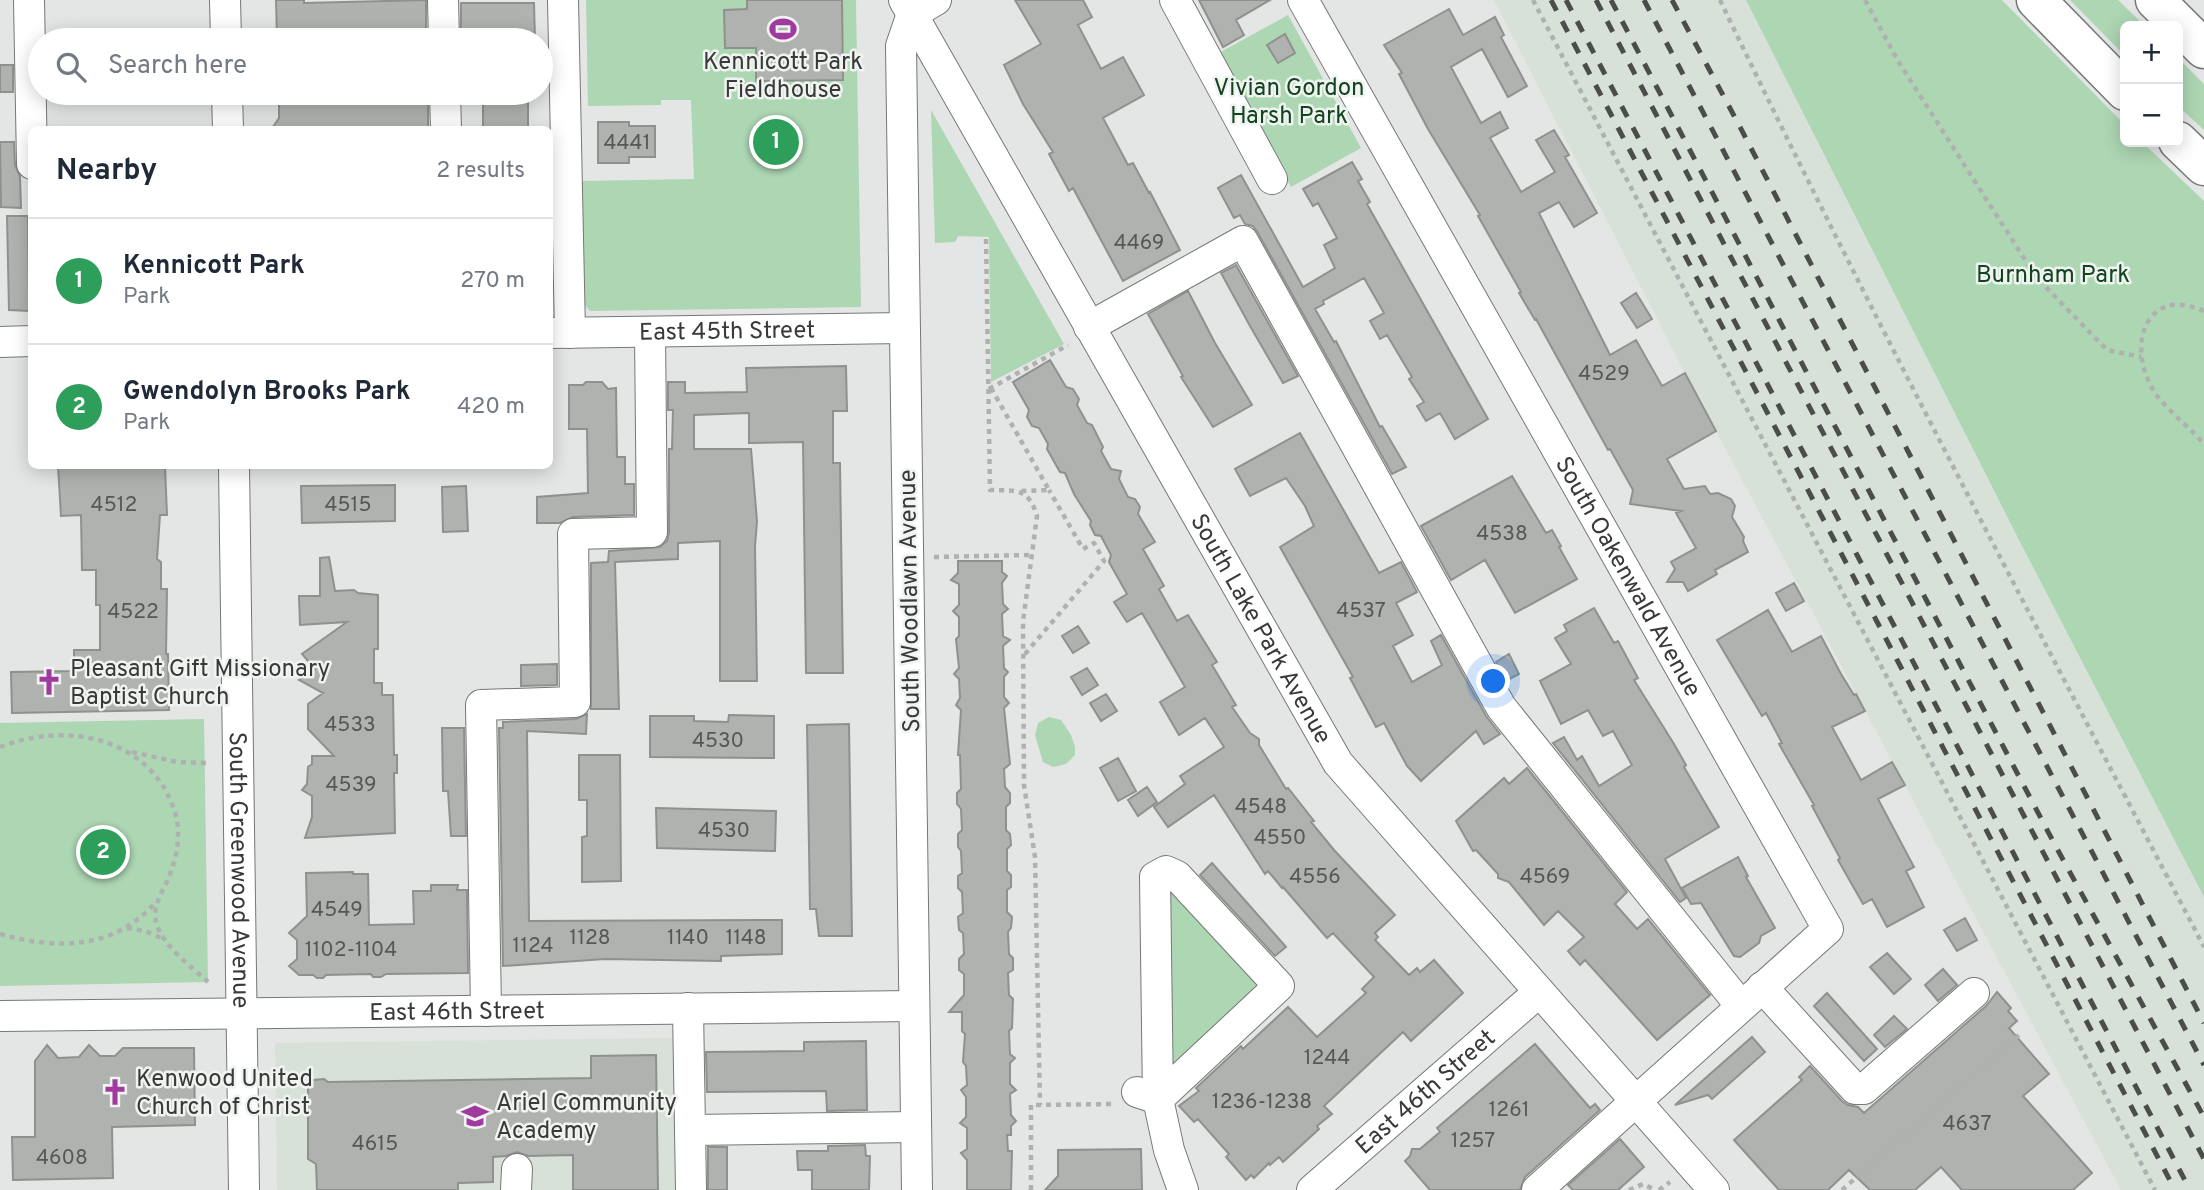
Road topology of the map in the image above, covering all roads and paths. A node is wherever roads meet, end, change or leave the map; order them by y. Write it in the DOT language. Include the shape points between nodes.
graph roads {
  1 [pos="29,0"];
  2 [pos="225,0"];
  3 [pos="443,0"];
  4 [pos="563,0"];
  5 [pos="1175,0"];
  6 [pos="1303,0"];
  7 [pos="1533,0"];
  8 [pos="1720,0"];
  9 [pos="1865,0"];
  10 [pos="2036,0"];
  11 [pos="2155,0"];
  12 [pos="917,5"];
  13 [pos="30,28"];
  14 [pos="226,28"];
  15 [pos="444,28"];
  16 [pos="2204,49"];
  17 [pos="2120,86"];
  18 [pos="31,105"];
  19 [pos="227,105"];
  20 [pos="445,105"];
  21 [pos="31,126"];
  22 [pos="228,126"];
  23 [pos="446,126"];
  24 [pos="2183,146"];
  25 [pos="2204,166"];
  26 [pos="1272,179"];
  27 [pos="986,239"];
  28 [pos="2204,311"];
  29 [pos="904,328"];
  30 [pos="650,332"];
  31 [pos="560,333"];
  32 [pos="1078,336"];
  33 [pos="28,341"];
  34 [pos="0,342"];
  35 [pos="2141,357"];
  36 [pos="990,389"];
  37 [pos="2204,444"];
  38 [pos="234,469"];
  39 [pos="1049,490"];
  40 [pos="1020,491"];
  41 [pos="1030,555"];
  42 [pos="934,557"];
  43 [pos="1023,656"];
  44 [pos="0,747"];
  45 [pos="128,751"];
  46 [pos="206,763"];
  47 [pos="157,902"];
  48 [pos="126,928"];
  49 [pos="0,934"];
  50 [pos="164,939"];
  51 [pos="2204,947"];
  52 [pos="208,982"];
  53 [pos="1539,992"];
  54 [pos="1974,993"];
  55 [pos="1751,996"];
  56 [pos="914,1006"];
  57 [pos="688,1008"];
  58 [pos="486,1011"];
  59 [pos="241,1014"];
  60 [pos="0,1016"];
  61 [pos="2019,1035"];
  62 [pos="1151,1098"];
  63 [pos="1635,1100"];
  64 [pos="1040,1105"];
  65 [pos="916,1127"];
  66 [pos="690,1130"];
  67 [pos="1670,1182"];
  68 [pos="244,1190"];
  69 [pos="691,1190"];
  70 [pos="917,1190"];
  71 [pos="1031,1190"];
  72 [pos="1183,1190"];
  73 [pos="1312,1190"];
  74 [pos="1537,1190"];
  75 [pos="1629,1190"];
  76 [pos="1657,1190"];
  77 [pos="1714,1190"];
  78 [pos="1842,1190"];
  79 [pos="2155,1190"];
  1 -- 13 [label="street"];
  2 -- 14 [label="street"];
  3 -- 15 [label="street"];
  4 -- 31 [label="street"];
  5 -- 26 [label="street"];
  6 -- 55 [label="street, South Oakenwald Avenue" via="1828,929"];
  7 -- 79 [label="path"];
  8 -- 51 [label="path" via="1972,502"];
  9 -- 35 [label="path" via="1898,61 2036,277 2107,350"];
  10 -- 17 [label="highway"];
  11 -- 16 [label="highway"];
  12 -- 29 [label="street, South Woodlawn Avenue" via="901,46"];
  12 -- 32 [label="street, South Lake Park Avenue"];
  18 -- 21 [label="street"];
  19 -- 22 [label="street"];
  20 -- 23 [label="street"];
  24 -- 25 [label="highway"];
  27 -- 36 [label="path"];
  28 -- 35 [label="path" via="2169,304 2160,309 2142,337"];
  29 -- 30 [label="street, East 45th Street"];
  29 -- 56 [label="street, South Woodlawn Avenue"];
  30 -- 31 [label="street, East 45th Street"];
  30 -- 58 [label="street" via="652,532 573,534 575,702 481,705"];
  32 -- 36 [label="path"];
  32 -- 53 [label="street, South Lake Park Avenue" via="1338,763"];
  32 -- 55 [label="street" via="1242,241 1501,707"];
  33 -- 34 [label="street"];
  35 -- 37 [label="path" via="2158,396"];
  36 -- 39 [label="path"];
  36 -- 40 [label="path" via="990,490"];
  38 -- 59 [label="street, South Greenwood Avenue"];
  39 -- 40 [label="path"];
  39 -- 43 [label="path" via="1083,549 1094,543 1104,561"];
  40 -- 41 [label="path" via="1032,500 1037,516"];
  41 -- 42 [label="path"];
  41 -- 43 [label="path"];
  43 -- 64 [label="path" via="1024,785 1035,857"];
  44 -- 45 [label="path" via="71,735 93,737"];
  45 -- 46 [label="path"];
  45 -- 47 [label="path" via="156,776 177,819 174,864"];
  47 -- 48 [label="path"];
  47 -- 50 [label="path" via="155,920"];
  48 -- 49 [label="path" via="80,944 37,943"];
  48 -- 50 [label="path"];
  50 -- 52 [label="path"];
  53 -- 63 [label="street, South Lake Park Avenue"];
  53 -- 73 [label="street, East 46th Street"];
  54 -- 55 [label="street" via="1864,1088 1855,1089"];
  55 -- 63 [label="street, South Oakenwald Avenue"];
  56 -- 57 [label="street, East 46th Street"];
  56 -- 65 [label="street, South Woodlawn Avenue"];
  57 -- 58 [label="street, East 46th Street"];
  57 -- 66 [label="street"];
  58 -- 59 [label="street, East 46th Street"];
  59 -- 60 [label="street, East 46th Street"];
  59 -- 68 [label="street, South Greenwood Avenue"];
  61 -- 78 [label="path"];
  62 -- 62 [label="street" via="1155,877 1166,871 1177,876 1279,986"];
  62 -- 64 [label="path"];
  62 -- 72 [label="street"];
  63 -- 74 [label="street, South Oakenwald Avenue"];
  63 -- 77 [label="street, South Lake Park Avenue"];
  64 -- 71 [label="path" via="1031,1105"];
  65 -- 66 [label="street"];
  65 -- 70 [label="street, South Woodlawn Avenue"];
  66 -- 69 [label="street"];
  67 -- 76 [label="path"];
  75 -- 76 [label="path" via="1643,1184"];
}
